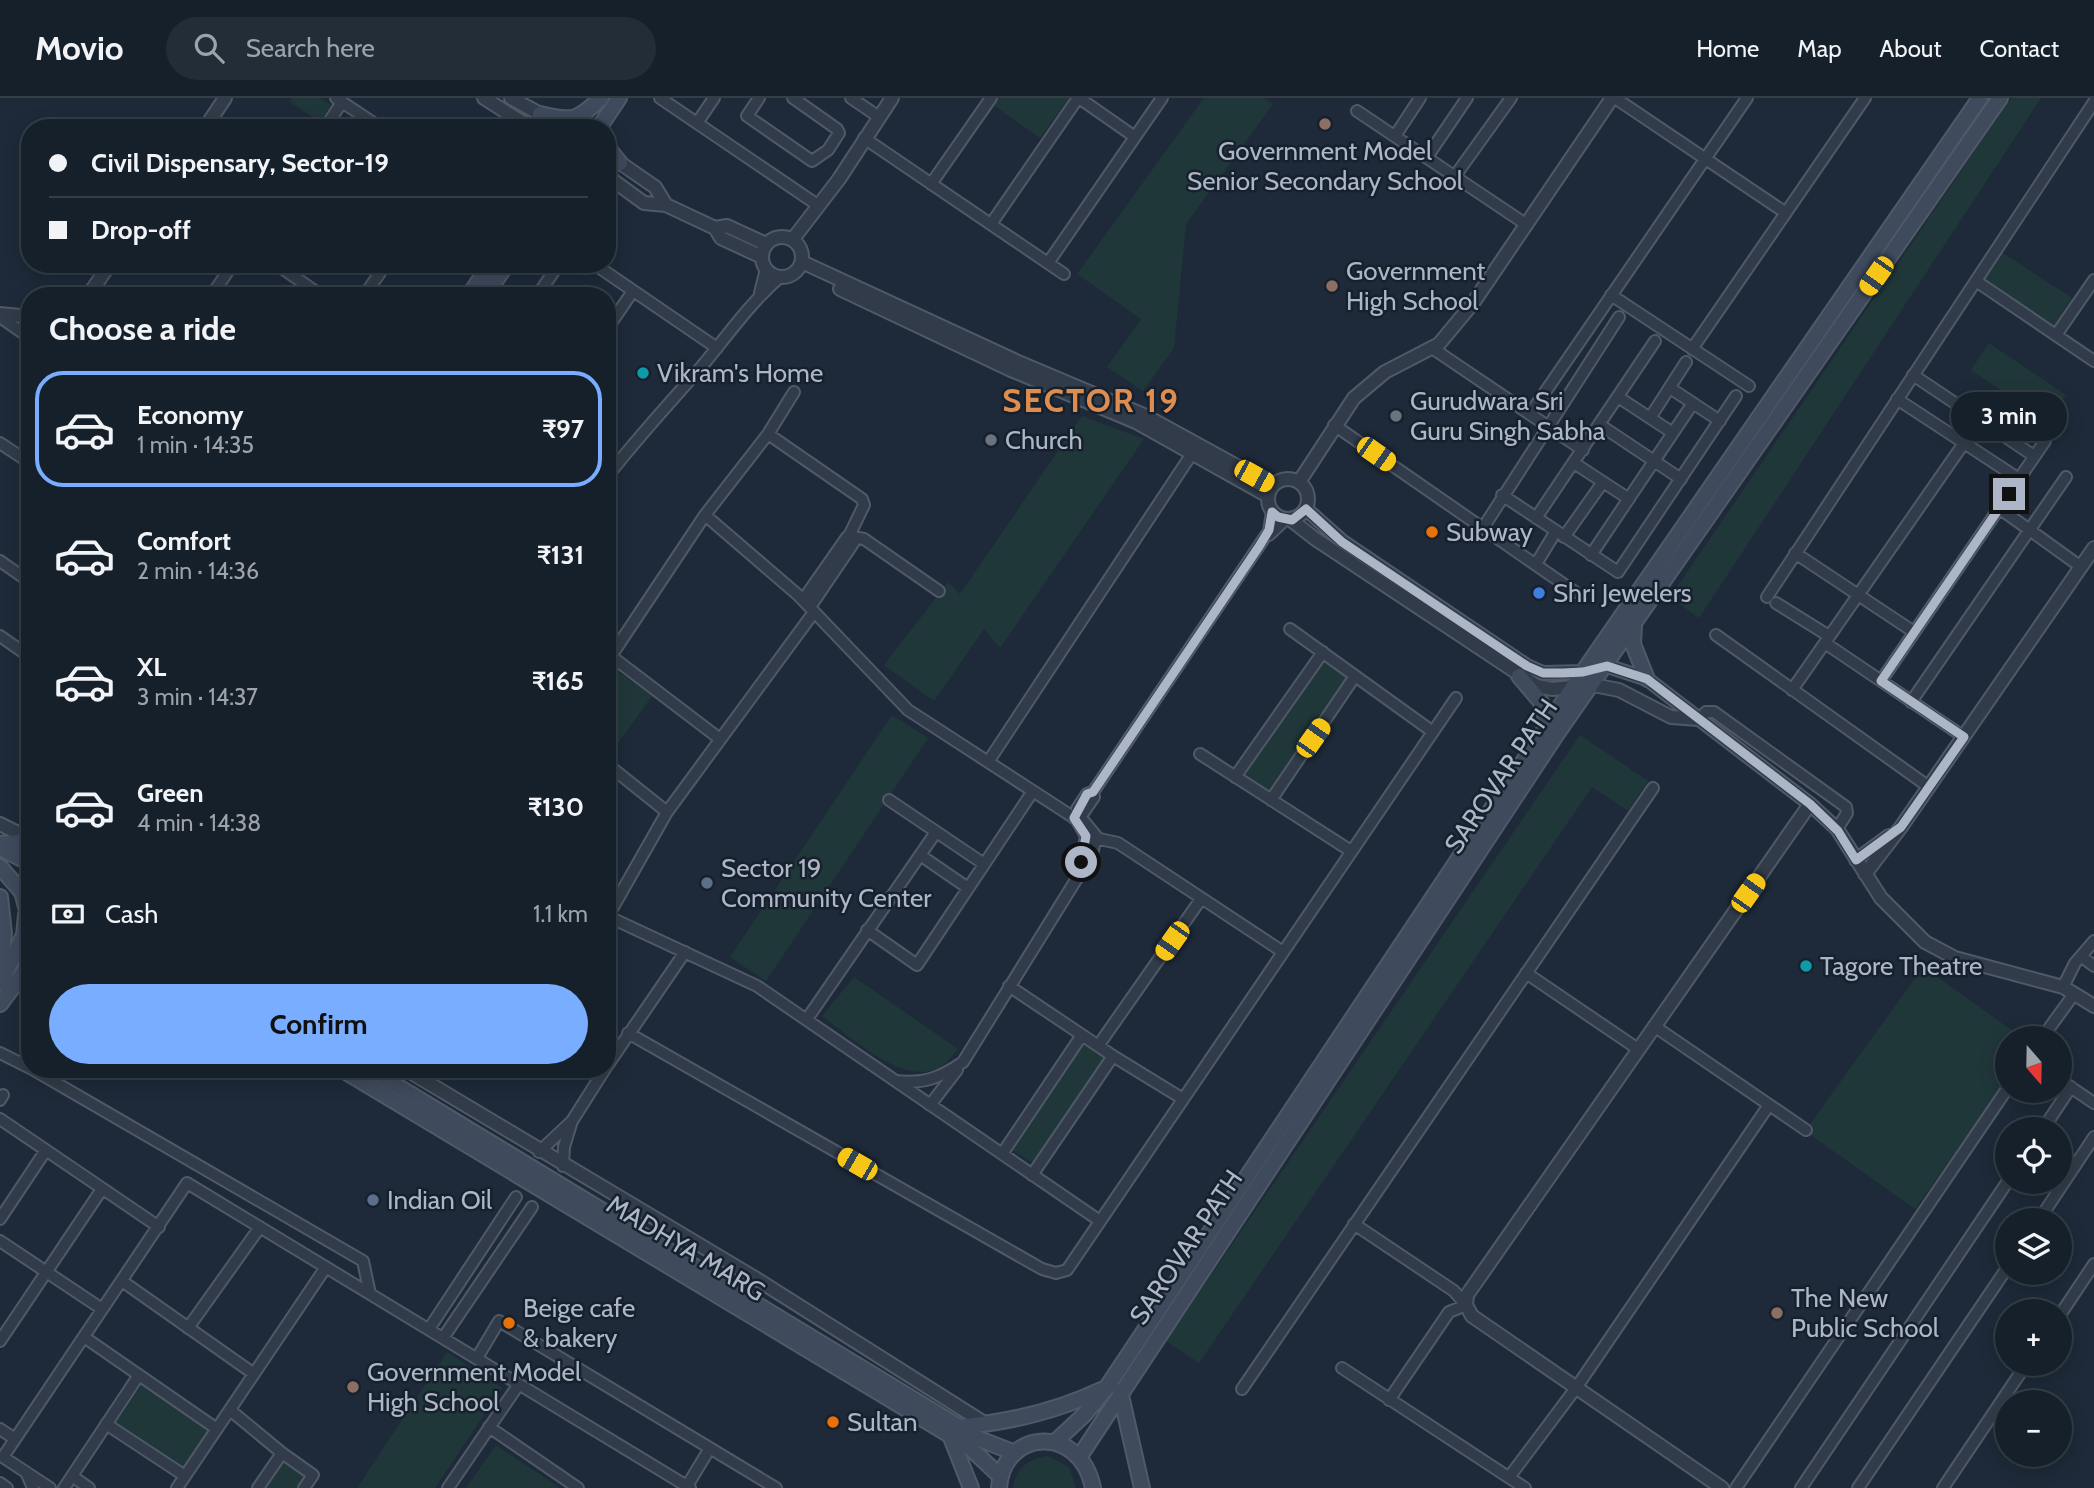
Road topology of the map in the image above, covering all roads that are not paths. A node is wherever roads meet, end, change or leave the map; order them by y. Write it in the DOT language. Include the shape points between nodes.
graph roads {
  1 [pos="225,98"];
  2 [pos="484,98"];
  3 [pos="511,98"];
  4 [pos="660,98"];
  5 [pos="714,98"];
  6 [pos="759,98"];
  7 [pos="793,98"];
  8 [pos="851,98"];
  9 [pos="892,98"];
  10 [pos="991,98"];
  11 [pos="1078,98"];
  12 [pos="1162,98"];
  13 [pos="1420,98"];
  14 [pos="1467,98"];
  15 [pos="1511,98"];
  16 [pos="1613,98"];
  17 [pos="1747,98"];
  18 [pos="1865,98"];
  19 [pos="1980,98"];
  20 [pos="2000,98"];
  21 [pos="339,100"];
  22 [pos="609,100"];
  23 [pos="2094,102"];
  24 [pos="1357,111"];
  25 [pos="540,114"];
  26 [pos="879,117"];
  27 [pos="211,119"];
  28 [pos="330,119"];
  29 [pos="368,119"];
  30 [pos="517,119"];
  31 [pos="549,119"];
  32 [pos="562,119"];
  33 [pos="572,119"];
  34 [pos="591,119"];
  35 [pos="602,119"];
  36 [pos="607,119"];
  37 [pos="697,123"];
  38 [pos="1395,136"];
  39 [pos="1135,137"];
  40 [pos="864,138"];
  41 [pos="1427,157"];
  42 [pos="616,158"];
  43 [pos="1705,159"];
  44 [pos="616,160"];
  45 [pos="620,163"];
  46 [pos="1455,176"];
  47 [pos="616,184"];
  48 [pos="932,184"];
  49 [pos="666,205"];
  50 [pos="819,206"];
  51 [pos="1786,213"];
  52 [pos="991,225"];
  53 [pos="1527,225"];
  54 [pos="715,228"];
  55 [pos="793,239"];
  56 [pos="766,244"];
  57 [pos="764,263"];
  58 [pos="1048,263"];
  59 [pos="801,265"];
  60 [pos="289,273"];
  61 [pos="607,273"];
  62 [pos="1064,274"];
  63 [pos="780,277"];
  64 [pos="2094,280"];
  65 [pos="1976,281"];
  66 [pos="310,287"];
  67 [pos="633,291"];
  68 [pos="1611,295"];
  69 [pos="759,296"];
  70 [pos="616,315"];
  71 [pos="0,316"];
  72 [pos="21,317"];
  73 [pos="1619,317"];
  74 [pos="21,331"];
  75 [pos="2056,335"];
  76 [pos="1655,341"];
  77 [pos="717,348"];
  78 [pos="1432,348"];
  79 [pos="1692,349"];
  80 [pos="2094,361"];
  81 [pos="1686,362"];
  82 [pos="1913,375"];
  83 [pos="1749,386"];
  84 [pos="1670,388"];
  85 [pos="794,392"];
  86 [pos="1736,396"];
  87 [pos="1618,397"];
  88 [pos="1897,399"];
  89 [pos="1693,403"];
  90 [pos="1530,414"];
  91 [pos="1650,418"];
  92 [pos="1720,421"];
  93 [pos="1334,425"];
  94 [pos="1600,425"];
  95 [pos="1547,427"];
  96 [pos="1673,433"];
  97 [pos="768,434"];
  98 [pos="2045,441"];
  99 [pos="0,443"];
  100 [pos="1964,443"];
  101 [pos="1195,449"];
  102 [pos="1583,450"];
  103 [pos="2035,456"];
  104 [pos="21,457"];
  105 [pos="1654,461"];
  106 [pos="1574,463"];
  107 [pos="616,465"];
  108 [pos="2066,477"];
  109 [pos="1681,479"];
  110 [pos="2019,479"];
  111 [pos="1299,482"];
  112 [pos="1603,482"];
  113 [pos="1270,491"];
  114 [pos="1502,495"];
  115 [pos="1629,499"];
  116 [pos="1999,508"];
  117 [pos="1306,509"];
  118 [pos="1272,512"];
  119 [pos="705,515"];
  120 [pos="1536,518"];
  121 [pos="1288,520"];
  122 [pos="1482,528"];
  123 [pos="2029,530"];
  124 [pos="1560,534"];
  125 [pos="851,537"];
  126 [pos="1260,545"];
  127 [pos="1339,547"];
  128 [pos="2094,548"];
  129 [pos="1795,553"];
  130 [pos="1591,555"];
  131 [pos="0,561"];
  132 [pos="1536,564"];
  133 [pos="2081,567"];
  134 [pos="21,576"];
  135 [pos="939,591"];
  136 [pos="1575,592"];
  137 [pos="1858,595"];
  138 [pos="809,606"];
  139 [pos="1634,624"];
  140 [pos="1290,629"];
  141 [pos="1914,632"];
  142 [pos="1716,635"];
  143 [pos="0,636"];
  144 [pos="1827,640"];
  145 [pos="1489,647"];
  146 [pos="616,648"];
  147 [pos="21,651"];
  148 [pos="1323,652"];
  149 [pos="616,664"];
  150 [pos="1607,666"];
  151 [pos="1583,672"];
  152 [pos="1355,676"];
  153 [pos="1519,676"];
  154 [pos="1647,679"];
  155 [pos="1881,681"];
  156 [pos="1593,685"];
  157 [pos="1574,688"];
  158 [pos="1792,690"];
  159 [pos="1456,698"];
  160 [pos="1911,702"];
  161 [pos="1699,719"];
  162 [pos="1549,728"];
  163 [pos="1433,732"];
  164 [pos="1964,737"];
  165 [pos="720,739"];
  166 [pos="1200,754"];
  167 [pos="988,762"];
  168 [pos="616,771"];
  169 [pos="1235,777"];
  170 [pos="1929,787"];
  171 [pos="1653,788"];
  172 [pos="1033,791"];
  173 [pos="889,800"];
  174 [pos="1271,800"];
  175 [pos="1810,804"];
  176 [pos="667,812"];
  177 [pos="1076,817"];
  178 [pos="0,824"];
  179 [pos="1901,827"];
  180 [pos="1837,829"];
  181 [pos="936,832"];
  182 [pos="21,835"];
  183 [pos="1091,836"];
  184 [pos="21,842"];
  185 [pos="0,846"];
  186 [pos="1352,851"];
  187 [pos="920,855"];
  188 [pos="21,858"];
  189 [pos="1856,860"];
  190 [pos="984,864"];
  191 [pos="0,867"];
  192 [pos="1865,874"];
  193 [pos="968,888"];
  194 [pos="21,891"];
  195 [pos="0,897"];
  196 [pos="618,898"];
  197 [pos="1201,899"];
  198 [pos="616,902"];
  199 [pos="616,920"];
  200 [pos="867,930"];
  201 [pos="2094,941"];
  202 [pos="21,943"];
  203 [pos="685,952"];
  204 [pos="1283,952"];
  205 [pos="2082,957"];
  206 [pos="2094,965"];
  207 [pos="0,969"];
  208 [pos="1526,973"];
  209 [pos="21,974"];
  210 [pos="21,984"];
  211 [pos="1009,986"];
  212 [pos="2068,990"];
  213 [pos="2,994"];
  214 [pos="2094,1006"];
  215 [pos="807,1019"];
  216 [pos="1654,1026"];
  217 [pos="2048,1026"];
  218 [pos="628,1034"];
  219 [pos="1082,1035"];
  220 [pos="1098,1046"];
  221 [pos="1638,1049"];
  222 [pos="0,1053"];
  223 [pos="616,1053"];
  224 [pos="1113,1056"];
  225 [pos="963,1062"];
  226 [pos="21,1064"];
  227 [pos="47,1078"];
  228 [pos="356,1078"];
  229 [pos="384,1078"];
  230 [pos="420,1078"];
  231 [pos="600,1078"];
  232 [pos="896,1081"];
  233 [pos="2072,1088"];
  234 [pos="1183,1098"];
  235 [pos="1997,1103"];
  236 [pos="2094,1103"];
  237 [pos="1769,1104"];
  238 [pos="930,1105"];
  239 [pos="0,1119"];
  240 [pos="572,1121"];
  241 [pos="1806,1130"];
  242 [pos="2094,1137"];
  243 [pos="46,1150"];
  244 [pos="539,1152"];
  245 [pos="1002,1154"];
  246 [pos="563,1166"];
  247 [pos="1032,1175"];
  248 [pos="102,1189"];
  249 [pos="1999,1194"];
  250 [pos="516,1197"];
  251 [pos="532,1207"];
  252 [pos="2047,1208"];
  253 [pos="0,1219"];
  254 [pos="1100,1221"];
  255 [pos="1354,1224"];
  256 [pos="159,1227"];
  257 [pos="260,1227"];
  258 [pos="0,1241"];
  259 [pos="2094,1264"];
  260 [pos="326,1267"];
  261 [pos="45,1274"];
  262 [pos="122,1282"];
  263 [pos="1995,1285"];
  264 [pos="370,1294"];
  265 [pos="2071,1299"];
  266 [pos="1466,1305"];
  267 [pos="102,1309"];
  268 [pos="188,1328"];
  269 [pos="429,1329"];
  270 [pos="84,1337"];
  271 [pos="443,1338"];
  272 [pos="0,1341"];
  273 [pos="477,1358"];
  274 [pos="1342,1368"];
  275 [pos="254,1374"];
  276 [pos="139,1375"];
  277 [pos="2018,1376"];
  278 [pos="519,1384"];
  279 [pos="1576,1388"];
  280 [pos="1114,1389"];
  281 [pos="1242,1389"];
  282 [pos="1389,1400"];
  283 [pos="230,1410"];
  284 [pos="106,1424"];
  285 [pos="986,1424"];
  286 [pos="489,1427"];
  287 [pos="0,1429"];
  288 [pos="217,1429"];
  289 [pos="954,1431"];
  290 [pos="15,1439"];
  291 [pos="1055,1442"];
  292 [pos="710,1448"];
  293 [pos="282,1454"];
  294 [pos="1015,1454"];
  295 [pos="1080,1456"];
  296 [pos="26,1472"];
  297 [pos="72,1476"];
  298 [pos="185,1476"];
  299 [pos="1510,1476"];
  300 [pos="1000,1482"];
  301 [pos="0,1483"];
  302 [pos="689,1487"];
  303 [pos="7,1488"];
  304 [pos="33,1488"];
  305 [pos="50,1488"];
  306 [pos="64,1488"];
  307 [pos="89,1488"];
  308 [pos="177,1488"];
  309 [pos="258,1488"];
  310 [pos="304,1488"];
  311 [pos="447,1488"];
  312 [pos="578,1488"];
  313 [pos="776,1488"];
  314 [pos="971,1488"];
  315 [pos="1093,1488"];
  316 [pos="1142,1488"];
  317 [pos="1525,1488"];
  318 [pos="1722,1488"];
  319 [pos="1736,1488"];
  320 [pos="1801,1488"];
  321 [pos="1858,1488"];
  322 [pos="1943,1488"];
  1 -- 27 [label="street"];
  2 -- 30 [label="street"];
  3 -- 25 [label="street"];
  4 -- 37 [label="street"];
  5 -- 37 [label="street"];
  6 -- 7 [label="street" via="747,116 812,161 819,159 839,133"];
  8 -- 26 [label="street"];
  9 -- 26 [label="street"];
  10 -- 48 [label="street"];
  11 -- 39 [label="street"];
  11 -- 52 [label="street"];
  12 -- 39 [label="street"];
  13 -- 38 [label="street"];
  14 -- 41 [label="street"];
  15 -- 46 [label="street"];
  16 -- 43 [label="street"];
  16 -- 53 [label="street"];
  17 -- 43 [label="street"];
  18 -- 51 [label="street"];
  19 -- 151 [label="main road, SAROVAR PATH"];
  20 -- 139 [label="main road, SAROVAR PATH"];
  21 -- 28 [label="street"];
  21 -- 29 [label="street"];
  22 -- 33 [label="main road"];
  22 -- 34 [label="main road"];
  22 -- 35 [label="main road"];
  22 -- 36 [label="main road"];
  23 -- 65 [label="street"];
  24 -- 38 [label="street"];
  25 -- 31 [label="street"];
  25 -- 32 [label="main road"];
  26 -- 40 [label="street"];
  37 -- 50 [label="street"];
  38 -- 41 [label="street"];
  39 -- 58 [label="street"];
  40 -- 48 [label="street"];
  40 -- 50 [label="street"];
  41 -- 46 [label="street"];
  42 -- 45 [label="main road"];
  43 -- 51 [label="street"];
  43 -- 68 [label="street"];
  44 -- 45 [label="street"];
  45 -- 49 [label="street" via="655,187"];
  46 -- 53 [label="street"];
  47 -- 49 [label="street" via="644,203"];
  48 -- 52 [label="street"];
  49 -- 54 [label="street"];
  50 -- 55 [label="street"];
  51 -- 79 [label="street"];
  52 -- 58 [label="street"];
  53 -- 78 [label="street" via="1473,303"];
  54 -- 56 [label="street" via="727,226"];
  54 -- 57 [label="street" via="721,238"];
  55 -- 56 [label="street" via="778,237"];
  55 -- 59 [label="street" via="802,252"];
  56 -- 57 [label="street"];
  57 -- 63 [label="street"];
  57 -- 69 [label="street"];
  58 -- 62 [label="street"];
  59 -- 63 [label="street"];
  59 -- 101 [label="street" via="1011,370"];
  60 -- 66 [label="street"];
  61 -- 67 [label="street"];
  63 -- 69 [label="street"];
  64 -- 75 [label="street"];
  65 -- 75 [label="street"];
  65 -- 82 [label="street"];
  67 -- 70 [label="street"];
  67 -- 77 [label="street"];
  68 -- 79 [label="street"];
  68 -- 90 [label="street"];
  69 -- 77 [label="street"];
  71 -- 72 [label="street"];
  71 -- 74 [label="street"];
  73 -- 95 [label="street"];
  75 -- 80 [label="street"];
  76 -- 87 [label="street"];
  77 -- 107 [label="street"];
  78 -- 90 [label="street"];
  78 -- 93 [label="street" via="1385,372 1354,398"];
  79 -- 83 [label="street"];
  81 -- 84 [label="street"];
  82 -- 88 [label="street"];
  82 -- 103 [label="street"];
  84 -- 89 [label="street"];
  84 -- 91 [label="street"];
  85 -- 97 [label="street"];
  86 -- 92 [label="street"];
  87 -- 91 [label="street"];
  87 -- 94 [label="street"];
  88 -- 100 [label="street"];
  88 -- 129 [label="street"];
  89 -- 92 [label="street"];
  89 -- 96 [label="street"];
  90 -- 95 [label="street"];
  91 -- 96 [label="street"];
  92 -- 109 [label="street"];
  93 -- 111 [label="street"];
  93 -- 122 [label="street"];
  94 -- 102 [label="street"];
  94 -- 105 [label="street"];
  95 -- 102 [label="street"];
  95 -- 114 [label="street"];
  96 -- 105 [label="street"];
  97 -- 119 [label="street"];
  97 -- 125 [label="street" via="862,499 864,505"];
  98 -- 103 [label="street"];
  99 -- 104 [label="street"];
  100 -- 110 [label="street"];
  100 -- 137 [label="street"];
  101 -- 113 [label="street"];
  101 -- 167 [label="street"];
  102 -- 106 [label="street"];
  103 -- 110 [label="street"];
  105 -- 109 [label="street"];
  105 -- 115 [label="street"];
  106 -- 112 [label="street"];
  106 -- 120 [label="street"];
  108 -- 123 [label="street"];
  109 -- 130 [label="street" via="1618,572"];
  110 -- 116 [label="street"];
  111 -- 113 [label="street" via="1285,479"];
  111 -- 117 [label="street" via="1308,495"];
  112 -- 115 [label="street"];
  112 -- 124 [label="street"];
  113 -- 118 [label="street"];
  114 -- 120 [label="street"];
  114 -- 122 [label="street"];
  115 -- 130 [label="street"];
  116 -- 123 [label="street"];
  116 -- 141 [label="street"];
  117 -- 121 [label="street"];
  117 -- 127 [label="street"];
  118 -- 121 [label="street"];
  118 -- 126 [label="street"];
  119 -- 138 [label="street"];
  119 -- 146 [label="street"];
  120 -- 124 [label="street"];
  121 -- 126 [label="street"];
  121 -- 127 [label="street"];
  122 -- 132 [label="street"];
  123 -- 133 [label="street"];
  123 -- 160 [label="street"];
  124 -- 130 [label="street"];
  124 -- 132 [label="street"];
  125 -- 135 [label="street" via="864,539"];
  125 -- 138 [label="street" via="854,542"];
  126 -- 177 [label="street" via="1093,792 1094,797"];
  127 -- 145 [label="street"];
  128 -- 133 [label="street"];
  129 -- 137 [label="street"];
  129 -- 144 [label="street" via="1772,600"];
  131 -- 134 [label="street"];
  132 -- 136 [label="street"];
  133 -- 164 [label="street"];
  137 -- 141 [label="street"];
  137 -- 144 [label="street"];
  138 -- 165 [label="street"];
  138 -- 167 [label="street" via="908,710"];
  139 -- 150 [label="main road, SAROVAR PATH"];
  139 -- 154 [label="main road" via="1633,644"];
  140 -- 148 [label="street"];
  141 -- 155 [label="street"];
  142 -- 158 [label="street"];
  143 -- 147 [label="street"];
  144 -- 155 [label="street"];
  144 -- 158 [label="street"];
  145 -- 151 [label="street" via="1543,673"];
  145 -- 153 [label="street"];
  148 -- 152 [label="street"];
  148 -- 169 [label="street"];
  149 -- 165 [label="street"];
  150 -- 151 [label="street"];
  150 -- 154 [label="street"];
  150 -- 156 [label="main road, SAROVAR PATH"];
  151 -- 157 [label="main road, SAROVAR PATH"];
  152 -- 163 [label="street"];
  152 -- 174 [label="street"];
  153 -- 157 [label="street" via="1537,686"];
  153 -- 162 [label="main road" via="1541,702"];
  154 -- 161 [label="street"];
  155 -- 160 [label="street"];
  156 -- 157 [label="street"];
  156 -- 161 [label="street" via="1619,690 1671,717"];
  156 -- 280 [label="main road, SAROVAR PATH"];
  157 -- 162 [label="main road, SAROVAR PATH"];
  158 -- 170 [label="street"];
  159 -- 163 [label="street"];
  160 -- 164 [label="street"];
  161 -- 175 [label="street"];
  161 -- 180 [label="street" via="1714,712 1846,807"];
  162 -- 280 [label="main road, SAROVAR PATH"];
  163 -- 186 [label="street"];
  164 -- 170 [label="street"];
  165 -- 176 [label="street"];
  166 -- 169 [label="street"];
  167 -- 172 [label="street"];
  168 -- 176 [label="street"];
  169 -- 174 [label="street"];
  170 -- 179 [label="street"];
  171 -- 208 [label="street"];
  172 -- 177 [label="street"];
  172 -- 190 [label="street"];
  173 -- 181 [label="street"];
  174 -- 186 [label="street"];
  175 -- 180 [label="street"];
  175 -- 216 [label="street"];
  176 -- 196 [label="street"];
  177 -- 183 [label="street" via="1090,826"];
  178 -- 182 [label="street"];
  179 -- 189 [label="street"];
  179 -- 192 [label="street"];
  180 -- 189 [label="street"];
  181 -- 187 [label="street"];
  181 -- 190 [label="street"];
  183 -- 197 [label="street" via="1118,843"];
  183 -- 211 [label="street" via="1090,864"];
  184 -- 185 [label="main road"];
  185 -- 188 [label="main road"];
  186 -- 204 [label="street"];
  187 -- 193 [label="street"];
  187 -- 200 [label="street"];
  189 -- 192 [label="street"];
  190 -- 193 [label="street"];
  191 -- 194 [label="main road"];
  192 -- 212 [label="street" via="1881,898 1925,942 1955,958"];
  193 -- 200 [label="street" via="916,965"];
  195 -- 207 [label="main road" via="5,933"];
  196 -- 198 [label="street"];
  197 -- 204 [label="street"];
  197 -- 220 [label="street"];
  199 -- 203 [label="street"];
  200 -- 215 [label="street"];
  201 -- 205 [label="street"];
  202 -- 213 [label="main road"];
  203 -- 215 [label="street" via="757,986"];
  203 -- 218 [label="street"];
  204 -- 234 [label="street"];
  205 -- 206 [label="street"];
  205 -- 212 [label="street" via="2075,963"];
  208 -- 221 [label="street"];
  208 -- 255 [label="street"];
  209 -- 213 [label="main road"];
  210 -- 213 [label="main road"];
  211 -- 219 [label="street"];
  211 -- 225 [label="street"];
  212 -- 214 [label="street"];
  212 -- 217 [label="street"];
  215 -- 232 [label="street"];
  216 -- 221 [label="street"];
  216 -- 237 [label="street"];
  218 -- 223 [label="street"];
  218 -- 254 [label="street" via="1042,1269 1067,1270"];
  219 -- 220 [label="street"];
  219 -- 245 [label="street"];
  220 -- 224 [label="street"];
  221 -- 266 [label="street" via="1472,1286"];
  222 -- 226 [label="street"];
  224 -- 234 [label="street"];
  224 -- 247 [label="street"];
  225 -- 232 [label="street" via="931,1080 916,1084"];
  225 -- 238 [label="street"];
  227 -- 264 [label="street" via="363,1261"];
  228 -- 289 [label="main road, MADHYA MARG"];
  229 -- 289 [label="main road, MADHYA MARG"];
  230 -- 244 [label="street"];
  231 -- 240 [label="street"];
  232 -- 238 [label="street"];
  233 -- 236 [label="street"];
  234 -- 254 [label="street"];
  235 -- 319 [label="street"];
  237 -- 241 [label="street"];
  237 -- 279 [label="street"];
  238 -- 245 [label="street"];
  239 -- 243 [label="street"];
  240 -- 244 [label="street"];
  240 -- 246 [label="street"];
  242 -- 252 [label="street"];
  243 -- 248 [label="street"];
  243 -- 253 [label="street"];
  244 -- 246 [label="street"];
  245 -- 247 [label="street"];
  246 -- 285 [label="street" via="769,1287"];
  247 -- 254 [label="street"];
  248 -- 256 [label="street"];
  248 -- 261 [label="street"];
  249 -- 320 [label="street"];
  250 -- 269 [label="street"];
  251 -- 271 [label="street"];
  255 -- 266 [label="street" via="1454,1291"];
  255 -- 281 [label="street"];
  256 -- 257 [label="street" via="187,1183"];
  256 -- 262 [label="street"];
  257 -- 260 [label="street"];
  257 -- 268 [label="street"];
  258 -- 261 [label="street"];
  259 -- 265 [label="street"];
  260 -- 264 [label="street"];
  260 -- 275 [label="street"];
  261 -- 267 [label="street"];
  261 -- 272 [label="street"];
  262 -- 267 [label="street"];
  262 -- 268 [label="street"];
  263 -- 321 [label="street"];
  264 -- 269 [label="street"];
  266 -- 279 [label="street" via="1472,1316"];
  266 -- 282 [label="street" via="1449,1312"];
  267 -- 270 [label="street"];
  268 -- 275 [label="street"];
  269 -- 271 [label="street"];
  270 -- 276 [label="street"];
  270 -- 290 [label="street"];
  271 -- 273 [label="street"];
  273 -- 278 [label="street"];
  273 -- 292 [label="street" via="499,1321"];
  274 -- 282 [label="street"];
  275 -- 283 [label="street"];
  276 -- 284 [label="street"];
  276 -- 288 [label="street"];
  277 -- 322 [label="street"];
  278 -- 286 [label="street"];
  278 -- 302 [label="street"];
  279 -- 299 [label="street"];
  279 -- 318 [label="street"];
  280 -- 285 [label="main road" via="1064,1408"];
  280 -- 291 [label="main road, SAROVAR PATH"];
  280 -- 295 [label="main road, SAROVAR PATH"];
  280 -- 316 [label="main road"];
  282 -- 299 [label="street"];
  283 -- 288 [label="street"];
  283 -- 293 [label="street"];
  284 -- 297 [label="street"];
  284 -- 298 [label="street"];
  285 -- 289 [label="main road"];
  286 -- 311 [label="street"];
  286 -- 312 [label="street"];
  287 -- 290 [label="street"];
  288 -- 298 [label="street"];
  289 -- 294 [label="main road, MADHYA MARG"];
  289 -- 300 [label="main road, MADHYA MARG"];
  289 -- 314 [label="main road"];
  290 -- 296 [label="street" via="3,1457"];
  291 -- 294 [label="main road" via="1033,1443"];
  291 -- 295 [label="main road"];
  292 -- 302 [label="street"];
  292 -- 313 [label="street"];
  293 -- 309 [label="street"];
  293 -- 310 [label="street" via="313,1475"];
  294 -- 300 [label="main road"];
  295 -- 315 [label="main road"];
  296 -- 304 [label="street"];
  296 -- 305 [label="street"];
  297 -- 306 [label="street"];
  297 -- 307 [label="street"];
  298 -- 308 [label="street"];
  299 -- 317 [label="street"];
  301 -- 303 [label="street"];
}
